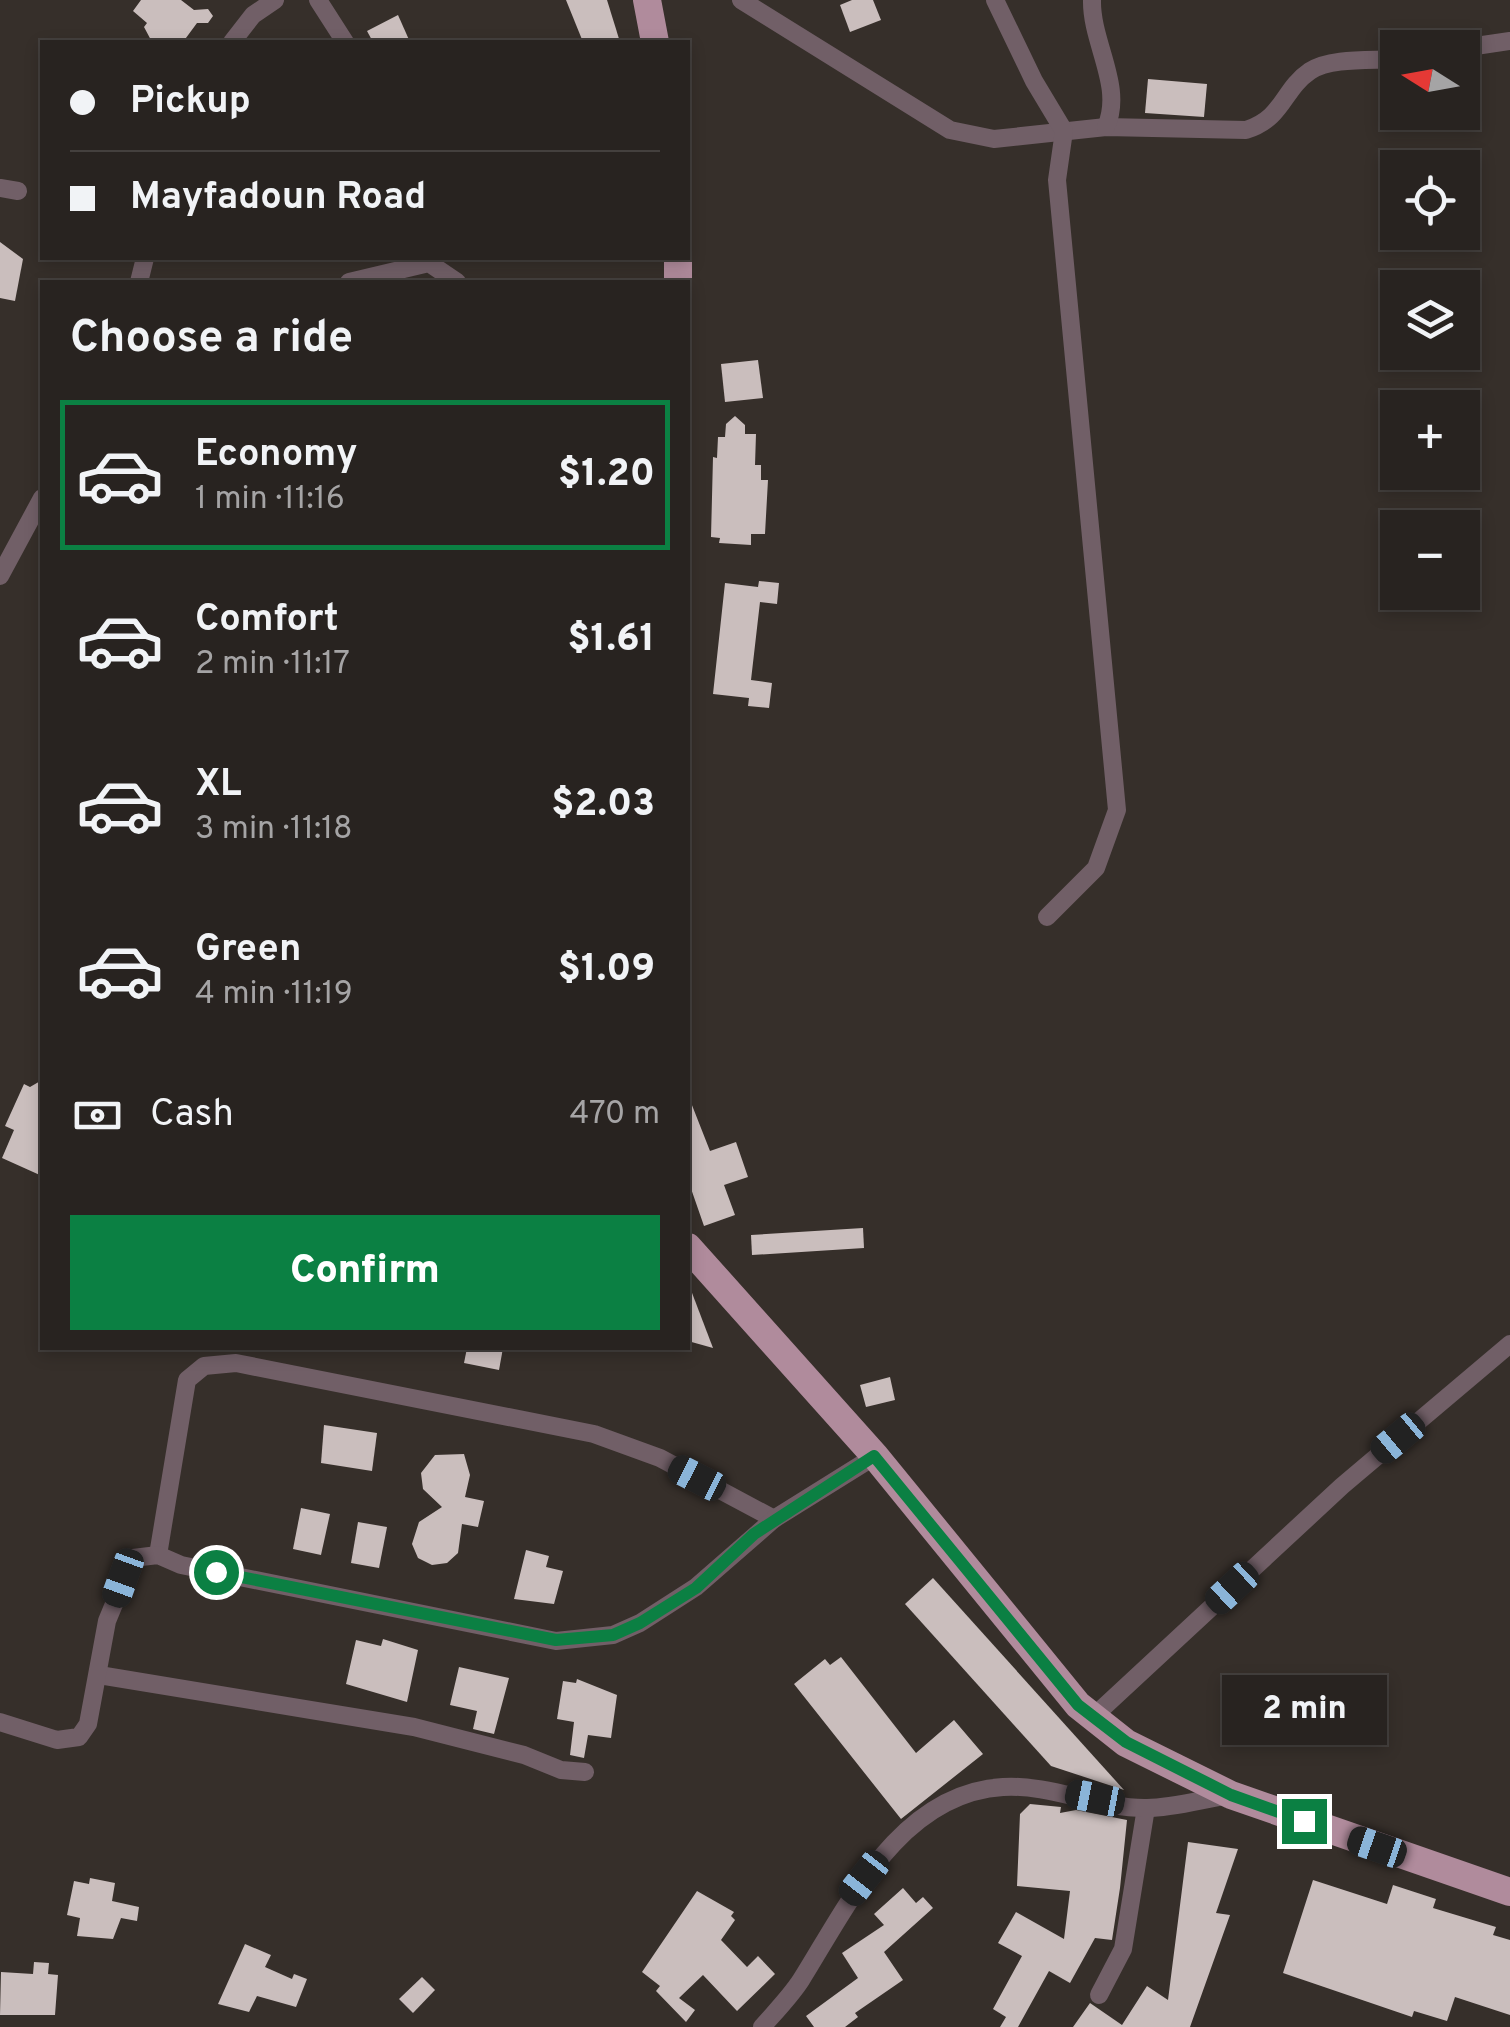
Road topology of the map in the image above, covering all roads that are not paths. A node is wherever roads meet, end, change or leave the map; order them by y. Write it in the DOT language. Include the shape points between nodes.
graph roads {
  1 [pos="275,0"];
  2 [pos="318,0"];
  3 [pos="647,0"];
  4 [pos="741,0"];
  5 [pos="995,0"];
  6 [pos="1092,0"];
  7 [pos="234,40"];
  8 [pos="344,40"];
  9 [pos="655,40"];
  10 [pos="1510,41"];
  11 [pos="1480,45"];
  12 [pos="1380,60"];
  13 [pos="1106,127"];
  14 [pos="1064,131"];
  15 [pos="429,260"];
  16 [pos="355,280"];
  17 [pos="454,280"];
  18 [pos="40,502"];
  19 [pos="0,576"];
  20 [pos="1047,918"];
  21 [pos="690,1249"];
  22 [pos="1510,1344"];
  23 [pos="874,1456"];
  24 [pos="774,1520"];
  25 [pos="158,1555"];
  26 [pos="99,1675"];
  27 [pos="1093,1717"];
  28 [pos="0,1722"];
  29 [pos="584,1772"];
  30 [pos="1231,1795"];
  31 [pos="1146,1808"];
  32 [pos="1510,1892"];
  33 [pos="1099,1995"];
  34 [pos="762,2027"];
  1 -- 7 [label="street"];
  2 -- 8 [label="street"];
  3 -- 9 [label="main road"];
  4 -- 14 [label="street" via="950,130 994,139"];
  5 -- 14 [label="street"];
  6 -- 13 [label="street" via="1114,108"];
  10 -- 11 [label="street"];
  12 -- 13 [label="street" via="1310,71 1267,123 1246,130"];
  13 -- 14 [label="street"];
  14 -- 20 [label="street" via="1056,180 1117,810 1096,868"];
  15 -- 16 [label="street"];
  15 -- 17 [label="street"];
  18 -- 19 [label="street"];
  21 -- 23 [label="main road"];
  22 -- 27 [label="street" via="1342,1486"];
  23 -- 24 [label="street"];
  23 -- 27 [label="main road" via="1014,1632"];
  24 -- 25 [label="street" via="696,1588 640,1623 613,1635 556,1640"];
  24 -- 25 [label="street" via="660,1458 594,1434 236,1363 204,1366 187,1380"];
  25 -- 26 [label="street" via="134,1558 123,1578"];
  26 -- 28 [label="street" via="79,1737 57,1740"];
  26 -- 29 [label="street" via="414,1728"];
  27 -- 30 [label="main road" via="1126,1742"];
  30 -- 31 [label="street"];
  30 -- 32 [label="main road"];
  31 -- 33 [label="street" via="1123,1949"];
  31 -- 34 [label="street" via="1001,1786 930,1813 886,1850 842,1906 799,1983"];
}
